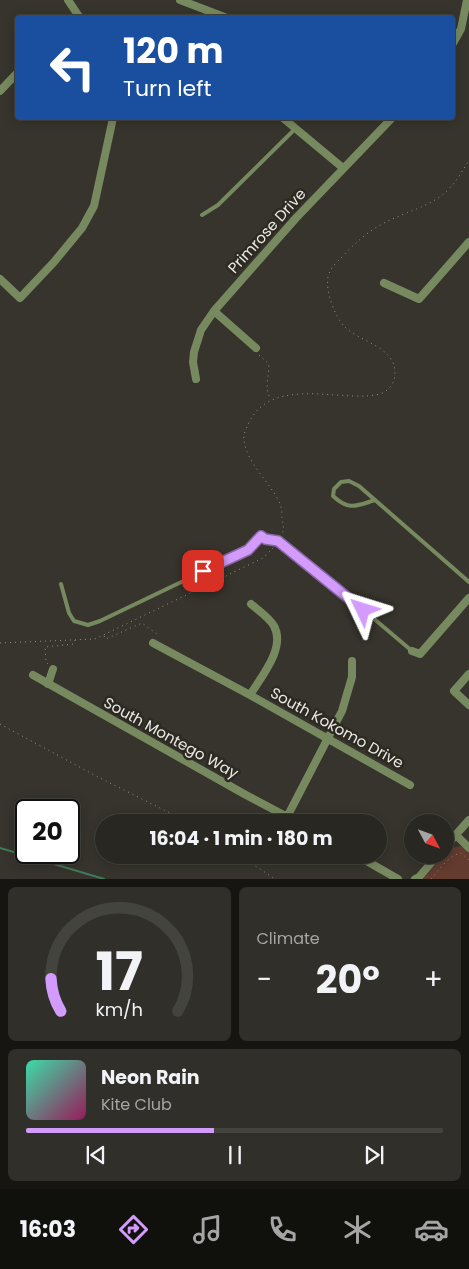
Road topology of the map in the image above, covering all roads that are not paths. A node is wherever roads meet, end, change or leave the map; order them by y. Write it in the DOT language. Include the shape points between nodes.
graph roads {
  1 [pos="68,0"];
  2 [pos="180,0"];
  3 [pos="467,0"];
  4 [pos="78,15"];
  5 [pos="219,15"];
  6 [pos="455,40"];
  7 [pos="15,75"];
  8 [pos="0,91"];
  9 [pos="113,120"];
  10 [pos="286,120"];
  11 [pos="390,120"];
  12 [pos="296,128"];
  13 [pos="343,168"];
  14 [pos="202,215"];
  15 [pos="468,246"];
  16 [pos="0,280"];
  17 [pos="384,283"];
  18 [pos="214,312"];
  19 [pos="256,348"];
  20 [pos="196,379"];
  21 [pos="375,500"];
  22 [pos="469,582"];
  23 [pos="61,584"];
  24 [pos="469,598"];
  25 [pos="250,604"];
  26 [pos="153,643"];
  27 [pos="412,651"];
  28 [pos="352,661"];
  29 [pos="53,669"];
  30 [pos="469,674"];
  31 [pos="33,675"];
  32 [pos="48,684"];
  33 [pos="250,695"];
  34 [pos="469,705"];
  35 [pos="328,738"];
  36 [pos="410,785"];
  37 [pos="282,814"];
  38 [pos="289,814"];
  39 [pos="468,826"];
  40 [pos="456,835"];
  41 [pos="469,848"];
  42 [pos="372,864"];
  43 [pos="430,864"];
  44 [pos="398,879"];
  45 [pos="415,879"];
  1 -- 4 [label="street"];
  2 -- 5 [label="street"];
  3 -- 6 [label="street" via="461,30"];
  7 -- 8 [label="street"];
  9 -- 16 [label="street" via="94,206 82,228 20,298"];
  10 -- 12 [label="street"];
  11 -- 13 [label="street, Primrose Drive"];
  12 -- 13 [label="street"];
  12 -- 14 [label="lane" via="218,205"];
  13 -- 18 [label="street, Primrose Drive"];
  15 -- 17 [label="street" via="419,299"];
  18 -- 19 [label="street"];
  18 -- 20 [label="street, Primrose Drive" via="201,330 194,352"];
  21 -- 21 [label="lane" via="348,507 333,496 334,489 341,482 349,481"];
  21 -- 22 [label="lane"];
  23 -- 27 [label="lane" via="74,621 88,625 248,550 261,536 278,541"];
  24 -- 27 [label="street" via="420,654"];
  25 -- 33 [label="street, South Kokomo Drive" via="274,627 277,647"];
  26 -- 33 [label="street, South Kokomo Drive"];
  28 -- 35 [label="street" via="348,695"];
  29 -- 32 [label="street"];
  30 -- 34 [label="street" via="454,691"];
  31 -- 32 [label="street, South Montego Way"];
  32 -- 37 [label="street, South Montego Way"];
  33 -- 35 [label="street, South Kokomo Drive"];
  35 -- 36 [label="street, South Kokomo Drive"];
  35 -- 38 [label="street"];
  39 -- 40 [label="street"];
  40 -- 41 [label="street"];
  42 -- 44 [label="street"];
  43 -- 45 [label="street"];
}
